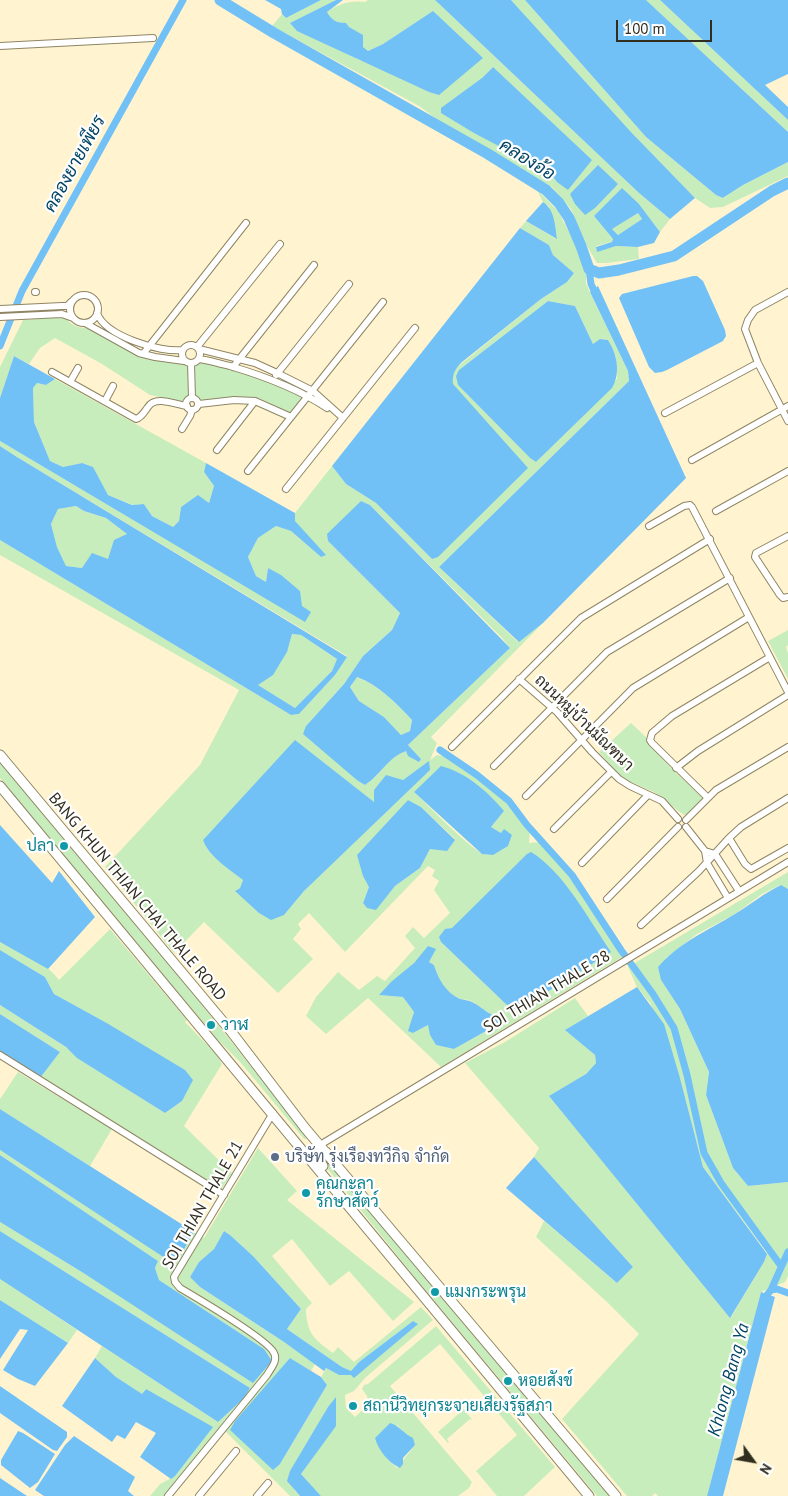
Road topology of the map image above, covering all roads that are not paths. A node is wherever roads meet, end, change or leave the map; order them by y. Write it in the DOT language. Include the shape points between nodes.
graph roads {
  1 [pos="153,38"];
  2 [pos="0,46"];
  3 [pos="246,222"];
  4 [pos="280,244"];
  5 [pos="314,265"];
  6 [pos="349,284"];
  7 [pos="788,292"];
  8 [pos="72,302"];
  9 [pos="383,302"];
  10 [pos="4,308"];
  11 [pos="97,313"];
  12 [pos="2,317"];
  13 [pos="73,318"];
  14 [pos="85,323"];
  15 [pos="415,328"];
  16 [pos="148,346"];
  17 [pos="198,348"];
  18 [pos="183,350"];
  19 [pos="143,354"];
  20 [pos="199,359"];
  21 [pos="239,359"];
  22 [pos="188,362"];
  23 [pos="758,363"];
  24 [pos="233,367"];
  25 [pos="78,368"];
  26 [pos="52,372"];
  27 [pos="277,373"];
  28 [pos="272,380"];
  29 [pos="70,382"];
  30 [pos="114,386"];
  31 [pos="311,393"];
  32 [pos="192,398"];
  33 [pos="105,401"];
  34 [pos="255,401"];
  35 [pos="198,404"];
  36 [pos="190,408"];
  37 [pos="785,408"];
  38 [pos="665,413"];
  39 [pos="291,417"];
  40 [pos="343,418"];
  41 [pos="788,421"];
  42 [pos="182,429"];
  43 [pos="217,450"];
  44 [pos="692,460"];
  45 [pos="248,471"];
  46 [pos="788,471"];
  47 [pos="286,489"];
  48 [pos="716,511"];
  49 [pos="649,526"];
  50 [pos="788,536"];
  51 [pos="710,539"];
  52 [pos="730,578"];
  53 [pos="788,597"];
  54 [pos="749,617"];
  55 [pos="770,658"];
  56 [pos="519,679"];
  57 [pos="788,693"];
  58 [pos="552,708"];
  59 [pos="581,739"];
  60 [pos="452,747"];
  61 [pos="788,747"];
  62 [pos="0,755"];
  63 [pos="494,766"];
  64 [pos="676,768"];
  65 [pos="610,772"];
  66 [pos="0,786"];
  67 [pos="648,795"];
  68 [pos="526,796"];
  69 [pos="708,798"];
  70 [pos="788,798"];
  71 [pos="678,819"];
  72 [pos="686,820"];
  73 [pos="686,827"];
  74 [pos="678,828"];
  75 [pos="554,829"];
  76 [pos="729,838"];
  77 [pos="788,848"];
  78 [pos="705,852"];
  79 [pos="715,854"];
  80 [pos="788,862"];
  81 [pos="582,863"];
  82 [pos="707,863"];
  83 [pos="739,891"];
  84 [pos="728,898"];
  85 [pos="607,899"];
  86 [pos="641,925"];
  87 [pos="215,1044"];
  88 [pos="0,1055"];
  89 [pos="272,1113"];
  90 [pos="307,1130"];
  91 [pos="323,1148"];
  92 [pos="224,1195"];
  93 [pos="409,1278"];
  94 [pos="236,1451"];
  95 [pos="268,1483"];
  96 [pos="168,1496"];
  97 [pos="200,1496"];
  98 [pos="257,1496"];
  99 [pos="589,1496"];
  100 [pos="616,1496"];
  1 -- 2 [label="street"];
  3 -- 16 [label="street"];
  4 -- 17 [label="street"];
  5 -- 21 [label="street"];
  6 -- 27 [label="street"];
  7 -- 23 [label="street" via="755,310 748,320 745,330"];
  8 -- 10 [label="street" via="67,306"];
  8 -- 11 [label="street" via="78,296 87,295 96,303"];
  8 -- 13 [label="street"];
  9 -- 31 [label="street"];
  11 -- 14 [label="street"];
  11 -- 16 [label="street" via="105,325"];
  12 -- 13 [label="street" via="62,314"];
  13 -- 14 [label="street"];
  14 -- 19 [label="street"];
  15 -- 40 [label="street"];
  16 -- 18 [label="street"];
  16 -- 19 [label="street"];
  17 -- 18 [label="street" via="190,345"];
  17 -- 20 [label="street"];
  17 -- 21 [label="street"];
  18 -- 22 [label="street" via="182,356"];
  19 -- 22 [label="street"];
  20 -- 22 [label="street"];
  20 -- 24 [label="street"];
  21 -- 24 [label="street"];
  21 -- 27 [label="street"];
  22 -- 32 [label="street"];
  23 -- 37 [label="street"];
  23 -- 38 [label="street"];
  24 -- 28 [label="street"];
  25 -- 29 [label="street"];
  26 -- 29 [label="street"];
  27 -- 28 [label="street"];
  27 -- 31 [label="street"];
  28 -- 31 [label="street"];
  29 -- 33 [label="street"];
  30 -- 33 [label="street"];
  31 -- 39 [label="street"];
  31 -- 40 [label="street"];
  32 -- 35 [label="street"];
  32 -- 36 [label="street" via="187,402"];
  33 -- 36 [label="street" via="136,419 156,400"];
  34 -- 35 [label="street"];
  34 -- 39 [label="street"];
  34 -- 43 [label="street"];
  35 -- 36 [label="street" via="196,409"];
  36 -- 42 [label="street" via="190,416"];
  37 -- 41 [label="street"];
  37 -- 44 [label="street"];
  39 -- 45 [label="street"];
  40 -- 47 [label="street"];
  46 -- 48 [label="street"];
  49 -- 51 [label="street" via="690,505"];
  50 -- 53 [label="street" via="755,556 783,598"];
  51 -- 52 [label="street"];
  51 -- 56 [label="street" via="581,618"];
  52 -- 54 [label="street"];
  52 -- 58 [label="street" via="607,652"];
  54 -- 55 [label="street"];
  54 -- 59 [label="street" via="633,688"];
  55 -- 57 [label="street"];
  55 -- 64 [label="street" via="672,716 652,733 652,743"];
  56 -- 58 [label="street, ถนนหมู่บ้านมัณฑนา"];
  56 -- 60 [label="street"];
  57 -- 64 [label="street" via="698,750"];
  58 -- 59 [label="street, ถนนหมู่บ้านมัณฑนา"];
  58 -- 63 [label="street"];
  59 -- 65 [label="street, ถนนหมู่บ้านมัณฑนา"];
  59 -- 68 [label="street"];
  61 -- 69 [label="street"];
  62 -- 90 [label="main road, BANG KHUN THIAN CHAI THALE ROAD" via="224,1023"];
  64 -- 69 [label="street"];
  65 -- 67 [label="street, ถนนหมู่บ้านมัณฑนา"];
  65 -- 75 [label="street"];
  66 -- 87 [label="main road"];
  67 -- 71 [label="street, ถนนหมู่บ้านมัณฑนา" via="662,802"];
  67 -- 81 [label="street"];
  69 -- 72 [label="street"];
  70 -- 76 [label="street" via="744,824"];
  71 -- 72 [label="street"];
  71 -- 74 [label="street"];
  72 -- 73 [label="street"];
  73 -- 74 [label="street"];
  73 -- 78 [label="street"];
  74 -- 85 [label="street"];
  76 -- 77 [label="street" via="749,869"];
  76 -- 79 [label="street"];
  78 -- 79 [label="street"];
  78 -- 82 [label="street"];
  79 -- 82 [label="street"];
  79 -- 83 [label="street"];
  80 -- 83 [label="street, SOI THIAN THALE 28"];
  82 -- 84 [label="street"];
  82 -- 86 [label="street"];
  83 -- 84 [label="street, SOI THIAN THALE 28"];
  84 -- 91 [label="street, SOI THIAN THALE 28"];
  87 -- 89 [label="main road"];
  87 -- 90 [label="main road" via="236,1061 305,1143 310,1140"];
  88 -- 92 [label="street"];
  89 -- 92 [label="street, SOI THIAN THALE 21"];
  89 -- 93 [label="main road"];
  90 -- 91 [label="main road, BANG KHUN THIAN CHAI THALE ROAD"];
  91 -- 93 [label="main road" via="316,1152 316,1157"];
  91 -- 100 [label="main road, BANG KHUN THIAN CHAI THALE ROAD"];
  92 -- 96 [label="street, SOI THIAN THALE 21" via="174,1277 175,1282 270,1348 276,1360"];
  93 -- 99 [label="main road"];
  94 -- 97 [label="street"];
  95 -- 98 [label="street"];
}
